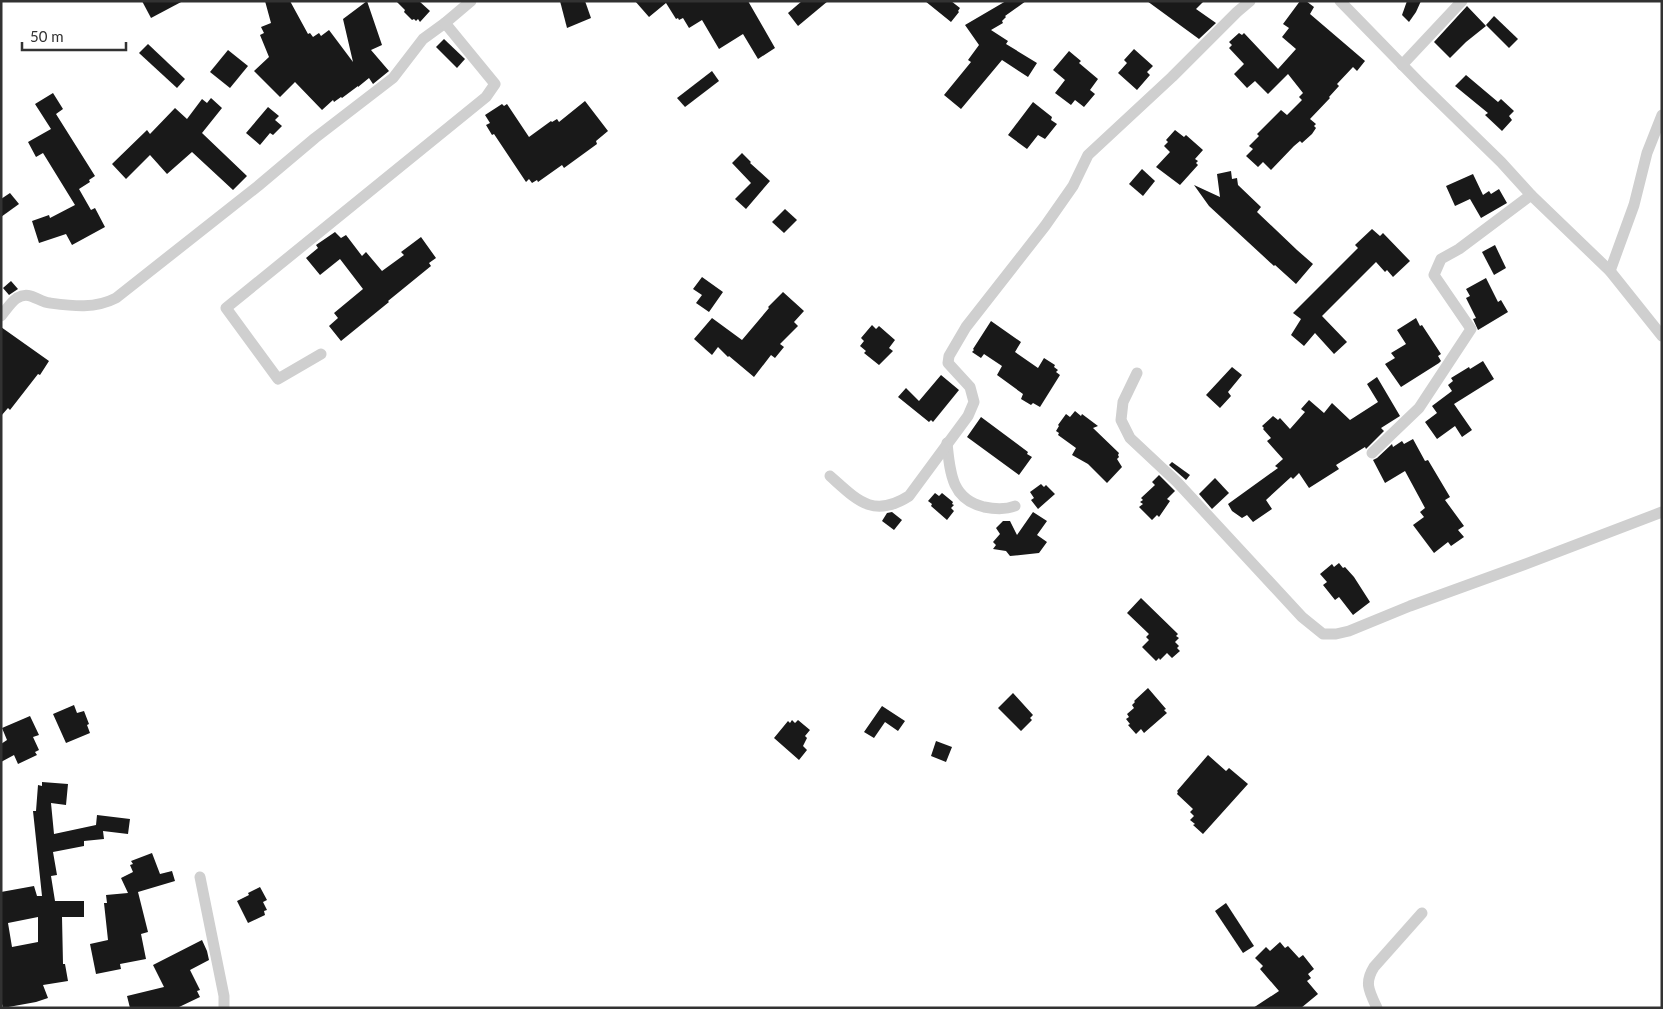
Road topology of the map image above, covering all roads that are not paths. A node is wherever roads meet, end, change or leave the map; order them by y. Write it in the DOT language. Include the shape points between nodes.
graph roads {
  1 [pos="471,1"];
  2 [pos="1250,1"];
  3 [pos="1340,1"];
  4 [pos="1462,1"];
  5 [pos="446,23"];
  6 [pos="1402,65"];
  7 [pos="1662,115"];
  8 [pos="1531,195"];
  9 [pos="1610,271"];
  10 [pos="1,316"];
  11 [pos="1662,336"];
  12 [pos="321,354"];
  13 [pos="1137,373"];
  14 [pos="946,443"];
  15 [pos="1372,453"];
  16 [pos="830,476"];
  17 [pos="1015,506"];
  18 [pos="1662,512"];
  19 [pos="200,877"];
  20 [pos="1422,913"];
  21 [pos="224,1008"];
  22 [pos="1377,1008"];
  1 -- 5 [label="street"];
  2 -- 14 [label="street" via="1088,155 1073,186 1045,226 966,327 948,363 970,387 974,402 968,416"];
  3 -- 6 [label="street"];
  4 -- 6 [label="street"];
  5 -- 10 [label="street" via="423,40 392,78 116,298 104,304 86,306 48,303 31,295 18,298"];
  5 -- 12 [label="street" via="495,84 486,97 226,308 278,380"];
  6 -- 8 [label="street"];
  7 -- 9 [label="street"];
  8 -- 9 [label="street"];
  8 -- 15 [label="street" via="1441,259 1434,275 1472,329 1419,408"];
  9 -- 11 [label="street"];
  13 -- 18 [label="street" via="1123,402 1121,420 1130,438 1178,482 1302,617 1323,634 1349,631"];
  14 -- 16 [label="street" via="909,496 897,504 868,506"];
  14 -- 17 [label="street" via="958,492 972,504 1002,509"];
  19 -- 21 [label="street"];
  20 -- 22 [label="street" via="1368,977 1368,986"];
}
